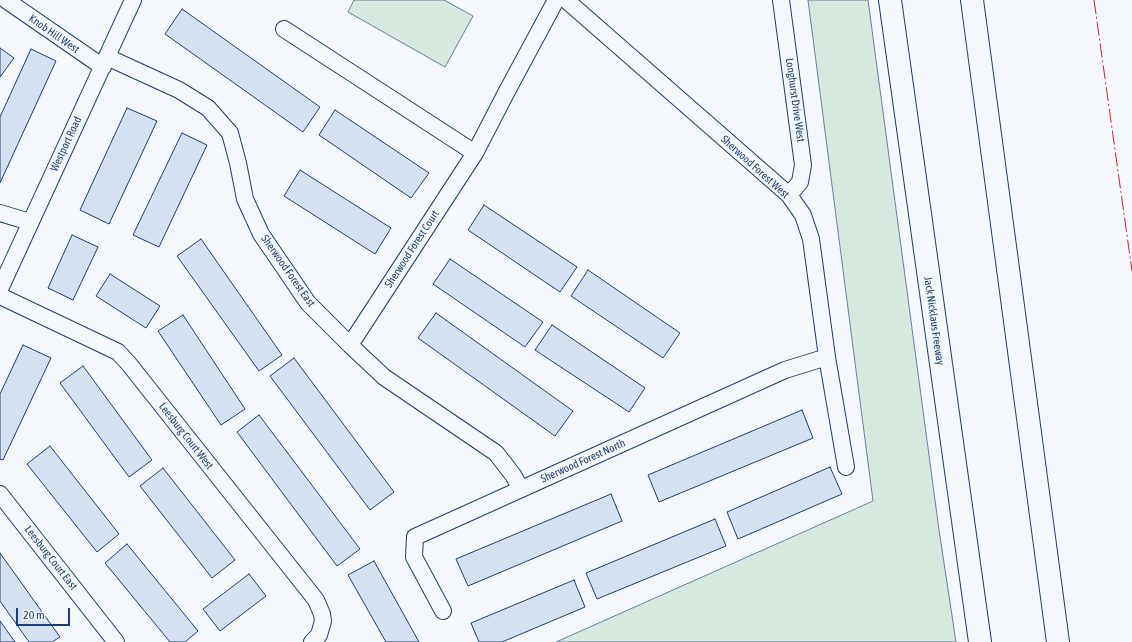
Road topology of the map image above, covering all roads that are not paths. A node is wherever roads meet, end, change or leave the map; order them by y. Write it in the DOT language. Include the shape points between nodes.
graph roads {
  1 [pos="6,0"];
  2 [pos="133,0"];
  3 [pos="556,0"];
  4 [pos="566,0"];
  5 [pos="781,0"];
  6 [pos="890,0"];
  7 [pos="972,0"];
  8 [pos="284,29"];
  9 [pos="105,62"];
  10 [pos="475,153"];
  11 [pos="788,195"];
  12 [pos="0,213"];
  13 [pos="30,222"];
  14 [pos="0,289"];
  15 [pos="0,296"];
  16 [pos="350,345"];
  17 [pos="827,357"];
  18 [pos="846,467"];
  19 [pos="520,488"];
  20 [pos="0,494"];
  21 [pos="1043,531"];
  22 [pos="443,611"];
  23 [pos="116,642"];
  24 [pos="312,642"];
  25 [pos="980,642"];
  26 [pos="1058,642"];
  27 [pos="1064,642"];
  1 -- 9 [label="street, Knob Hill West"];
  2 -- 9 [label="street, Westport Road"];
  3 -- 10 [label="street, Sherwood Forest Court"];
  4 -- 11 [label="street, Sherwood Forest West"];
  5 -- 11 [label="street, Longhurst Drive West" via="804,164 800,182"];
  6 -- 25 [label="highway, Jack Nicklaus Freeway"];
  7 -- 21 [label="highway"];
  8 -- 10 [label="street"];
  9 -- 13 [label="street, Westport Road"];
  9 -- 16 [label="street, Sherwood Forest East" via="179,90 208,108 230,133 245,199 261,234 308,303"];
  10 -- 16 [label="street, Sherwood Forest Court"];
  11 -- 17 [label="street, Sherwood Forest West" via="803,215 812,239"];
  12 -- 13 [label="street"];
  13 -- 14 [label="street, Westport Road"];
  15 -- 24 [label="street, Leesburg Court West" via="118,352 129,364 316,600 322,614 322,628"];
  16 -- 19 [label="street, Sherwood Forest East" via="384,377 496,453"];
  17 -- 18 [label="street, Sherwood Forest West"];
  17 -- 19 [label="street, Sherwood Forest North" via="785,370"];
  19 -- 22 [label="street, Sherwood Forest North" via="415,537 414,557"];
  20 -- 23 [label="street, Leesburg Court East"];
  21 -- 26 [label="highway"];
  21 -- 27 [label="highway"];
}
